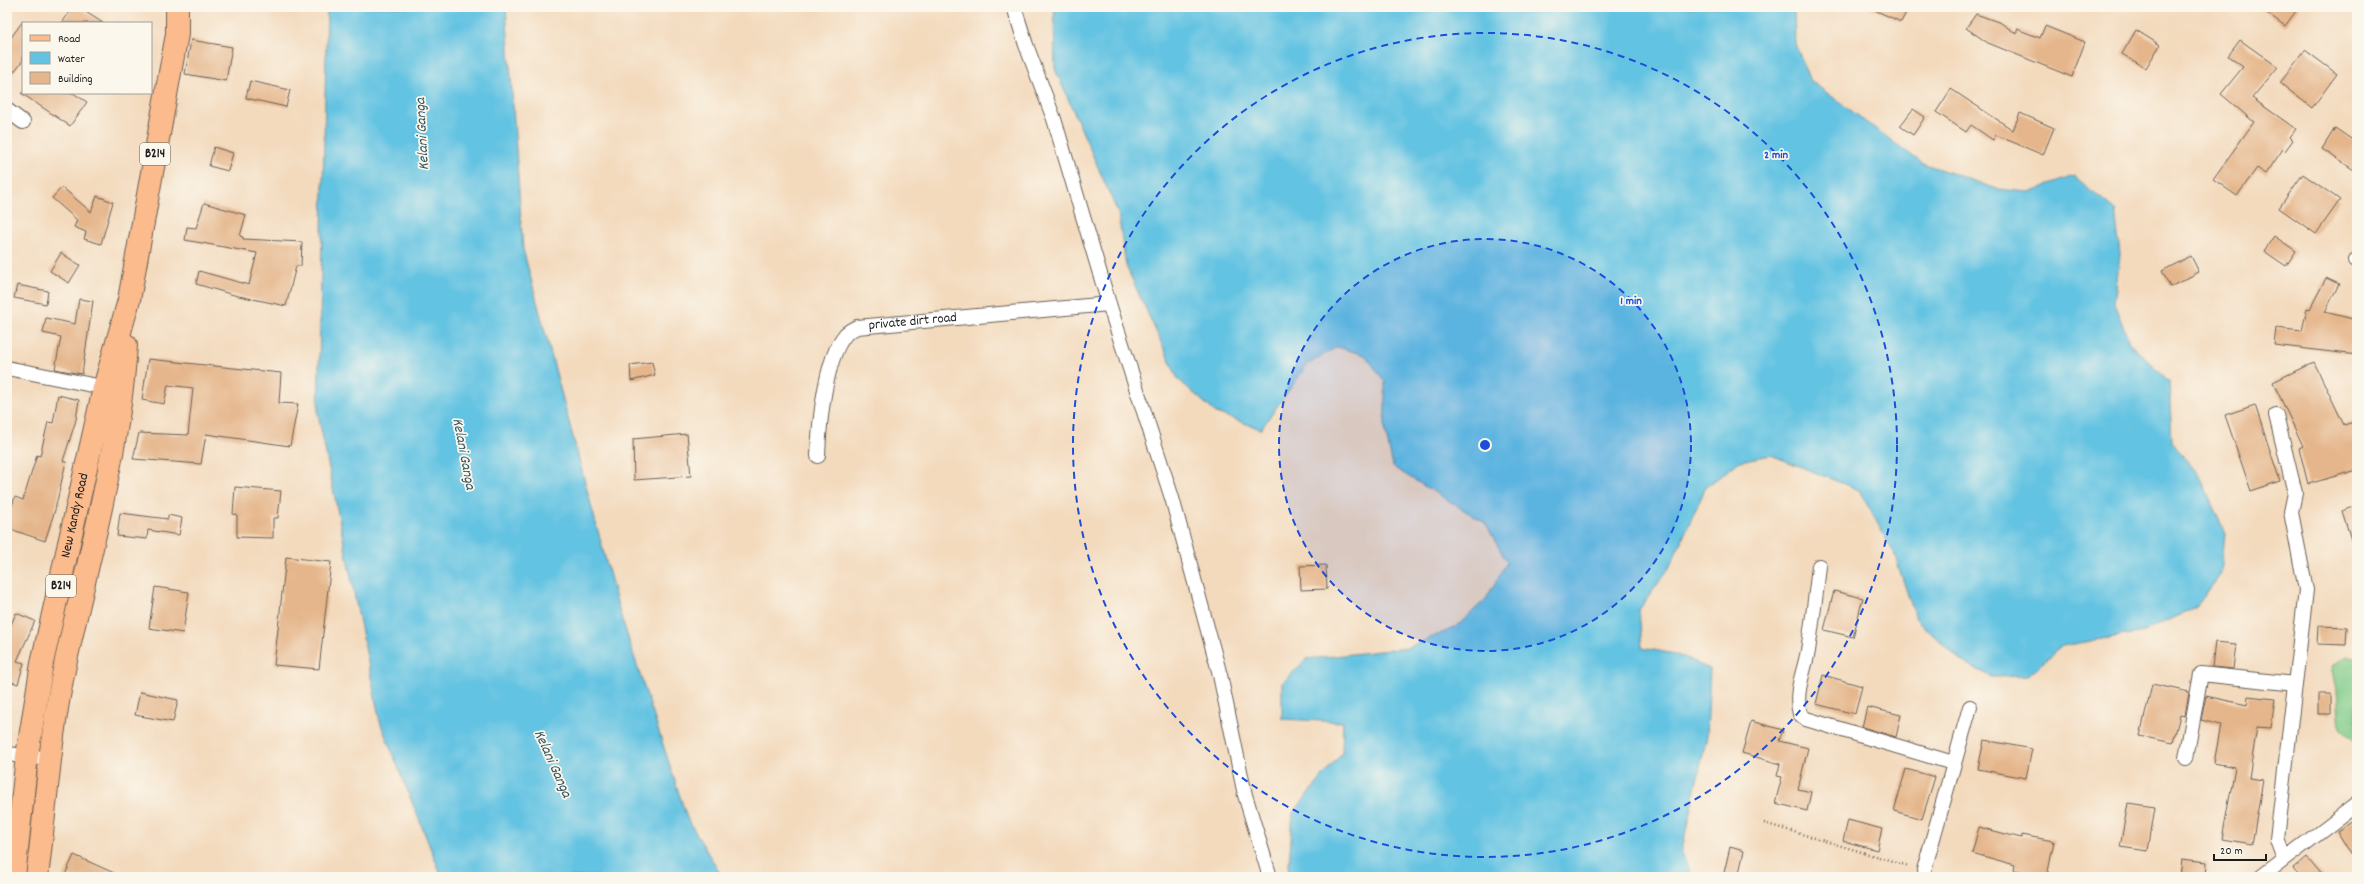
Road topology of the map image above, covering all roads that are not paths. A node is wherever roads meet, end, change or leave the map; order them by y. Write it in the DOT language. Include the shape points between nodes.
graph roads {
  1 [pos="177,7"];
  2 [pos="1014,7"];
  3 [pos="7,110"];
  4 [pos="23,122"];
  5 [pos="1109,304"];
  6 [pos="7,368"];
  7 [pos="113,389"];
  8 [pos="2276,415"];
  9 [pos="818,456"];
  10 [pos="1819,566"];
  11 [pos="2295,684"];
  12 [pos="1970,707"];
  13 [pos="17,755"];
  14 [pos="2186,758"];
  15 [pos="50,759"];
  16 [pos="1953,763"];
  17 [pos="2357,804"];
  18 [pos="2284,858"];
  19 [pos="1924,873"];
  20 [pos="14,877"];
  21 [pos="37,877"];
  22 [pos="1270,877"];
  23 [pos="2261,877"];
  1 -- 7 [label="main road, New Kandy Road / B214" via="177,34"];
  2 -- 5 [label="street" via="1054,119"];
  3 -- 4 [label="street"];
  5 -- 9 [label="street, private dirt road" via="857,326 845,334 835,352 819,420"];
  5 -- 22 [label="street" via="1172,498 1220,675 1245,795"];
  6 -- 7 [label="street"];
  7 -- 13 [label="main road, New Kandy Road / B214"];
  7 -- 15 [label="main road, New Kandy Road / B214" via="104,495 65,665"];
  8 -- 11 [label="street" via="2295,493 2292,512 2306,590"];
  10 -- 16 [label="street" via="1807,653 1798,690 1797,704 1800,714 1806,719"];
  11 -- 14 [label="street" via="2201,674"];
  11 -- 18 [label="street" via="2277,839"];
  12 -- 16 [label="street"];
  13 -- 15 [label="street"];
  13 -- 20 [label="main road, New Kandy Road / B214"];
  15 -- 21 [label="main road, New Kandy Road / B214"];
  16 -- 19 [label="street"];
  17 -- 18 [label="street"];
  18 -- 23 [label="street"];
}
